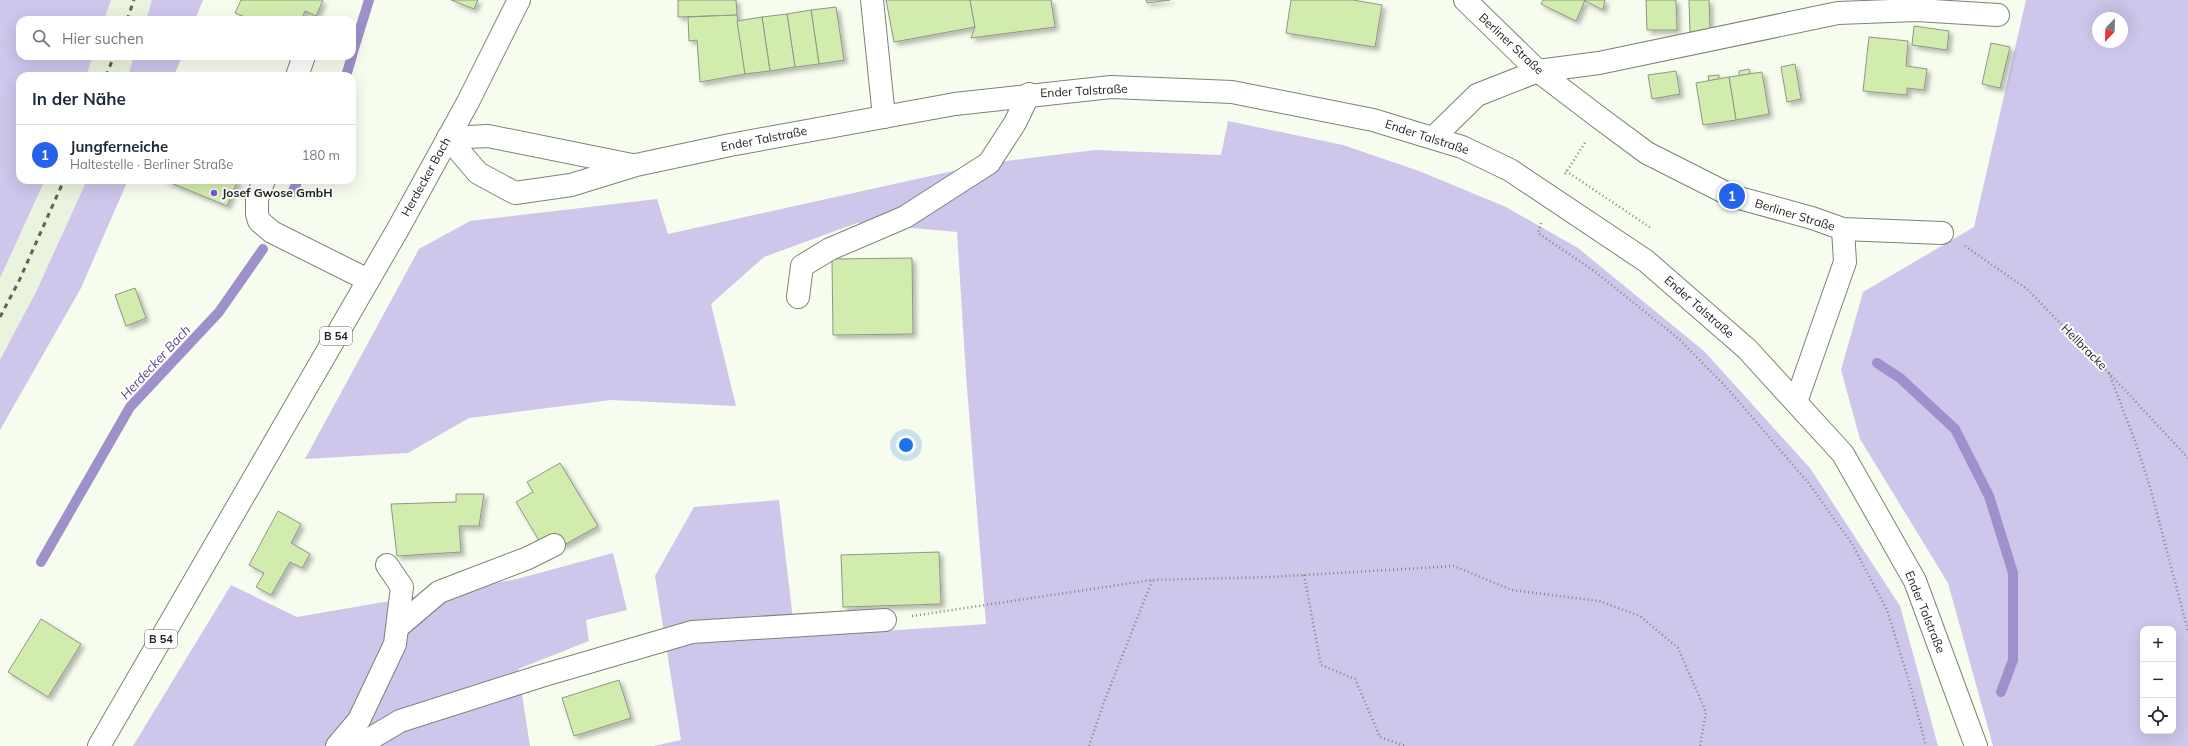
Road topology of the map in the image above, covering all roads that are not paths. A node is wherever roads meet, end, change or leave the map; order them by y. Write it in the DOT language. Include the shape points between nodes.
graph roads {
  1 [pos="519,0"];
  2 [pos="872,0"];
  3 [pos="1465,0"];
  4 [pos="1998,15"];
  5 [pos="303,60"];
  6 [pos="1538,71"];
  7 [pos="298,72"];
  8 [pos="1029,94"];
  9 [pos="884,117"];
  10 [pos="1434,137"];
  11 [pos="448,138"];
  12 [pos="636,165"];
  13 [pos="263,184"];
  14 [pos="1843,229"];
  15 [pos="1942,233"];
  16 [pos="368,280"];
  17 [pos="798,296"];
  18 [pos="1796,402"];
  19 [pos="554,545"];
  20 [pos="387,565"];
  21 [pos="885,620"];
  22 [pos="398,627"];
  23 [pos="98,746"];
  24 [pos="337,746"];
  25 [pos="358,746"];
  26 [pos="1976,746"];
  1 -- 11 [label="main road, Herdecker Bach / B 54"];
  2 -- 9 [label="main road"];
  3 -- 6 [label="main road, Berliner Straße"];
  4 -- 6 [label="main road" via="1917,10 1838,13 1599,63"];
  5 -- 7 [label="main road"];
  6 -- 10 [label="main road" via="1477,96"];
  6 -- 14 [label="main road, Berliner Straße" via="1647,153 1732,196"];
  8 -- 9 [label="main road, Ender Talstraße"];
  8 -- 10 [label="main road, Ender Talstraße" via="1111,87 1232,92 1373,120"];
  8 -- 17 [label="main road" via="1015,123 989,163 905,217 830,249 802,266"];
  9 -- 12 [label="main road, Ender Talstraße"];
  10 -- 18 [label="main road, Ender Talstraße" via="1510,170 1646,261 1747,349"];
  11 -- 12 [label="main road, Ender Talstraße" via="488,136"];
  11 -- 12 [label="main road, Ender Talstraße" via="478,173 515,193 571,185"];
  11 -- 16 [label="main road, Herdecker Bach / B 54"];
  13 -- 16 [label="main road" via="256,207 259,221 272,232"];
  14 -- 15 [label="main road"];
  14 -- 18 [label="main road, Berliner Straße" via="1845,262"];
  16 -- 23 [label="main road, Herdecker Bach / B 54"];
  18 -- 26 [label="main road, Ender Talstraße" via="1843,454 1915,581"];
  19 -- 22 [label="main road" via="528,558 439,592"];
  20 -- 22 [label="main road" via="402,587"];
  21 -- 25 [label="main road" via="692,632 400,721"];
  22 -- 24 [label="main road" via="395,644 359,720"];
}
